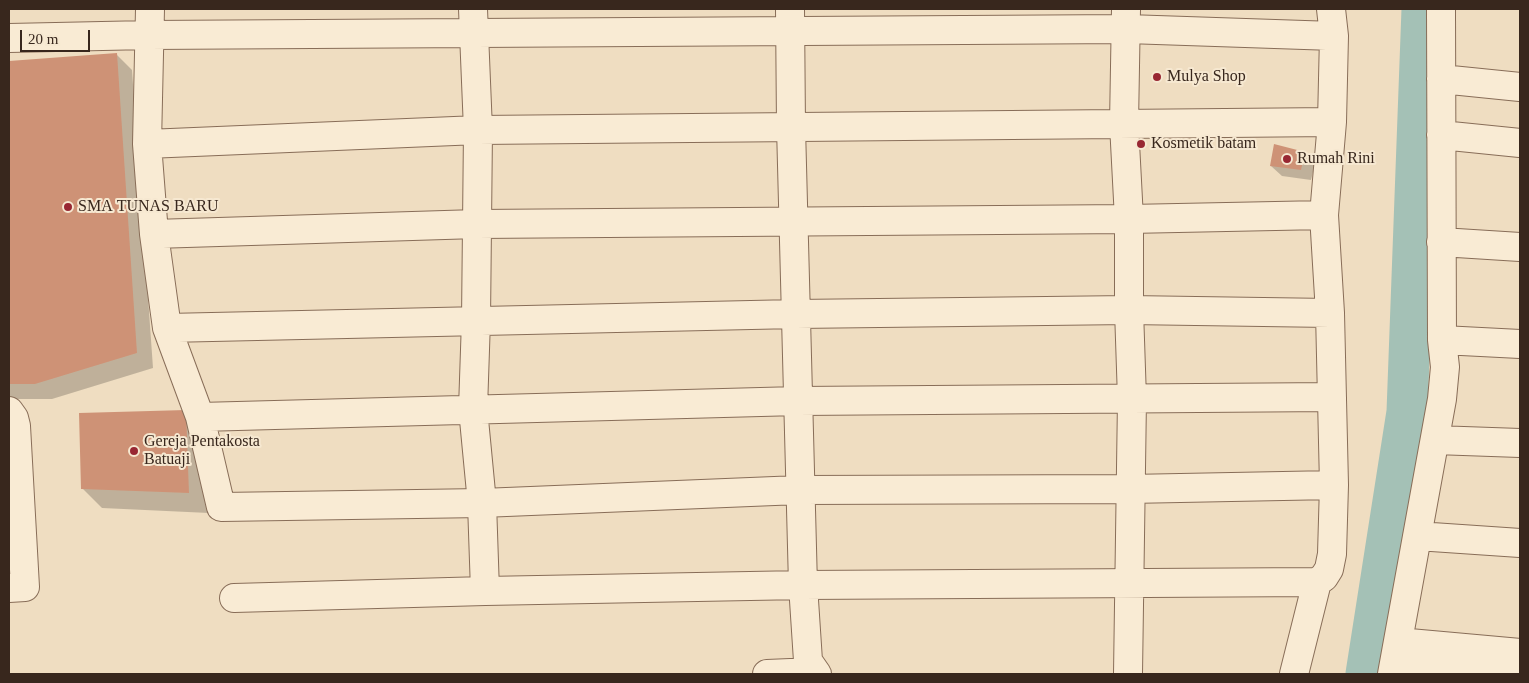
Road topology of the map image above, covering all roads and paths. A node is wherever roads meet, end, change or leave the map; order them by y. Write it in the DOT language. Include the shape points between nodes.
graph roads {
  1 [pos="1331,9"];
  2 [pos="1440,9"];
  3 [pos="1126,19"];
  4 [pos="790,20"];
  5 [pos="474,21"];
  6 [pos="149,22"];
  7 [pos="1334,36"];
  8 [pos="9,38"];
  9 [pos="1441,79"];
  10 [pos="1520,86"];
  11 [pos="1332,122"];
  12 [pos="1124,124"];
  13 [pos="791,127"];
  14 [pos="478,130"];
  15 [pos="1441,135"];
  16 [pos="1520,143"];
  17 [pos="147,144"];
  18 [pos="1324,215"];
  19 [pos="1129,219"];
  20 [pos="793,221"];
  21 [pos="477,224"];
  22 [pos="154,234"];
  23 [pos="1441,242"];
  24 [pos="1520,247"];
  25 [pos="1129,310"];
  26 [pos="1330,313"];
  27 [pos="796,314"];
  28 [pos="476,320"];
  29 [pos="166,328"];
  30 [pos="1442,340"];
  31 [pos="1520,344"];
  32 [pos="1332,397"];
  33 [pos="1132,399"];
  34 [pos="798,401"];
  35 [pos="473,409"];
  36 [pos="9,411"];
  37 [pos="200,417"];
  38 [pos="1435,440"];
  39 [pos="1520,443"];
  40 [pos="1334,486"];
  41 [pos="1129,489"];
  42 [pos="799,490"];
  43 [pos="482,503"];
  44 [pos="1417,536"];
  45 [pos="1520,543"];
  46 [pos="1316,582"];
  47 [pos="1128,583"];
  48 [pos="803,585"];
  49 [pos="9,588"];
  50 [pos="485,591"];
  51 [pos="234,598"];
  52 [pos="1520,653"];
  53 [pos="1395,660"];
  54 [pos="815,673"];
  55 [pos="767,674"];
  56 [pos="1128,674"];
  57 [pos="1294,674"];
  58 [pos="1510,674"];
  1 -- 7 [label="street"];
  2 -- 9 [label="street"];
  3 -- 4 [label="street"];
  3 -- 7 [label="street"];
  3 -- 12 [label="street"];
  4 -- 5 [label="street"];
  4 -- 13 [label="street"];
  5 -- 6 [label="street"];
  5 -- 14 [label="street"];
  6 -- 8 [label="street"];
  6 -- 17 [label="street"];
  7 -- 11 [label="street"];
  9 -- 10 [label="street"];
  9 -- 15 [label="street"];
  11 -- 12 [label="street"];
  11 -- 18 [label="street"];
  12 -- 13 [label="street"];
  12 -- 19 [label="street"];
  13 -- 14 [label="street"];
  13 -- 20 [label="street"];
  14 -- 17 [label="street"];
  14 -- 21 [label="street"];
  15 -- 16 [label="street"];
  15 -- 23 [label="street"];
  17 -- 22 [label="street"];
  18 -- 19 [label="street"];
  18 -- 26 [label="street"];
  19 -- 20 [label="street"];
  19 -- 25 [label="street"];
  20 -- 21 [label="street"];
  20 -- 27 [label="street"];
  21 -- 22 [label="street"];
  21 -- 28 [label="street"];
  22 -- 29 [label="street"];
  23 -- 24 [label="street"];
  23 -- 30 [label="street"];
  25 -- 26 [label="street"];
  25 -- 27 [label="street"];
  25 -- 33 [label="street"];
  26 -- 32 [label="street"];
  27 -- 28 [label="street"];
  27 -- 34 [label="street"];
  28 -- 29 [label="street"];
  28 -- 35 [label="street"];
  29 -- 37 [label="street"];
  30 -- 31 [label="street"];
  30 -- 38 [label="street" via="1445,367"];
  32 -- 33 [label="street"];
  32 -- 40 [label="street"];
  33 -- 34 [label="street"];
  33 -- 41 [label="street"];
  34 -- 35 [label="street"];
  34 -- 42 [label="street"];
  35 -- 37 [label="street"];
  35 -- 43 [label="street"];
  36 -- 49 [label="street" via="16,426 25,587"];
  37 -- 43 [label="street" via="220,508"];
  38 -- 39 [label="street"];
  38 -- 44 [label="street"];
  40 -- 41 [label="street"];
  40 -- 46 [label="street" via="1332,554 1329,569"];
  41 -- 42 [label="street"];
  41 -- 47 [label="street"];
  42 -- 43 [label="street"];
  42 -- 48 [label="street"];
  43 -- 50 [label="street"];
  44 -- 45 [label="street"];
  44 -- 53 [label="street"];
  46 -- 47 [label="street"];
  46 -- 57 [label="street"];
  47 -- 48 [label="street"];
  47 -- 56 [label="street"];
  48 -- 50 [label="street"];
  48 -- 54 [label="street" via="808,661"];
  50 -- 51 [label="street"];
  52 -- 53 [label="street"];
  53 -- 58 [label="street"];
  54 -- 55 [label="street"];
}
